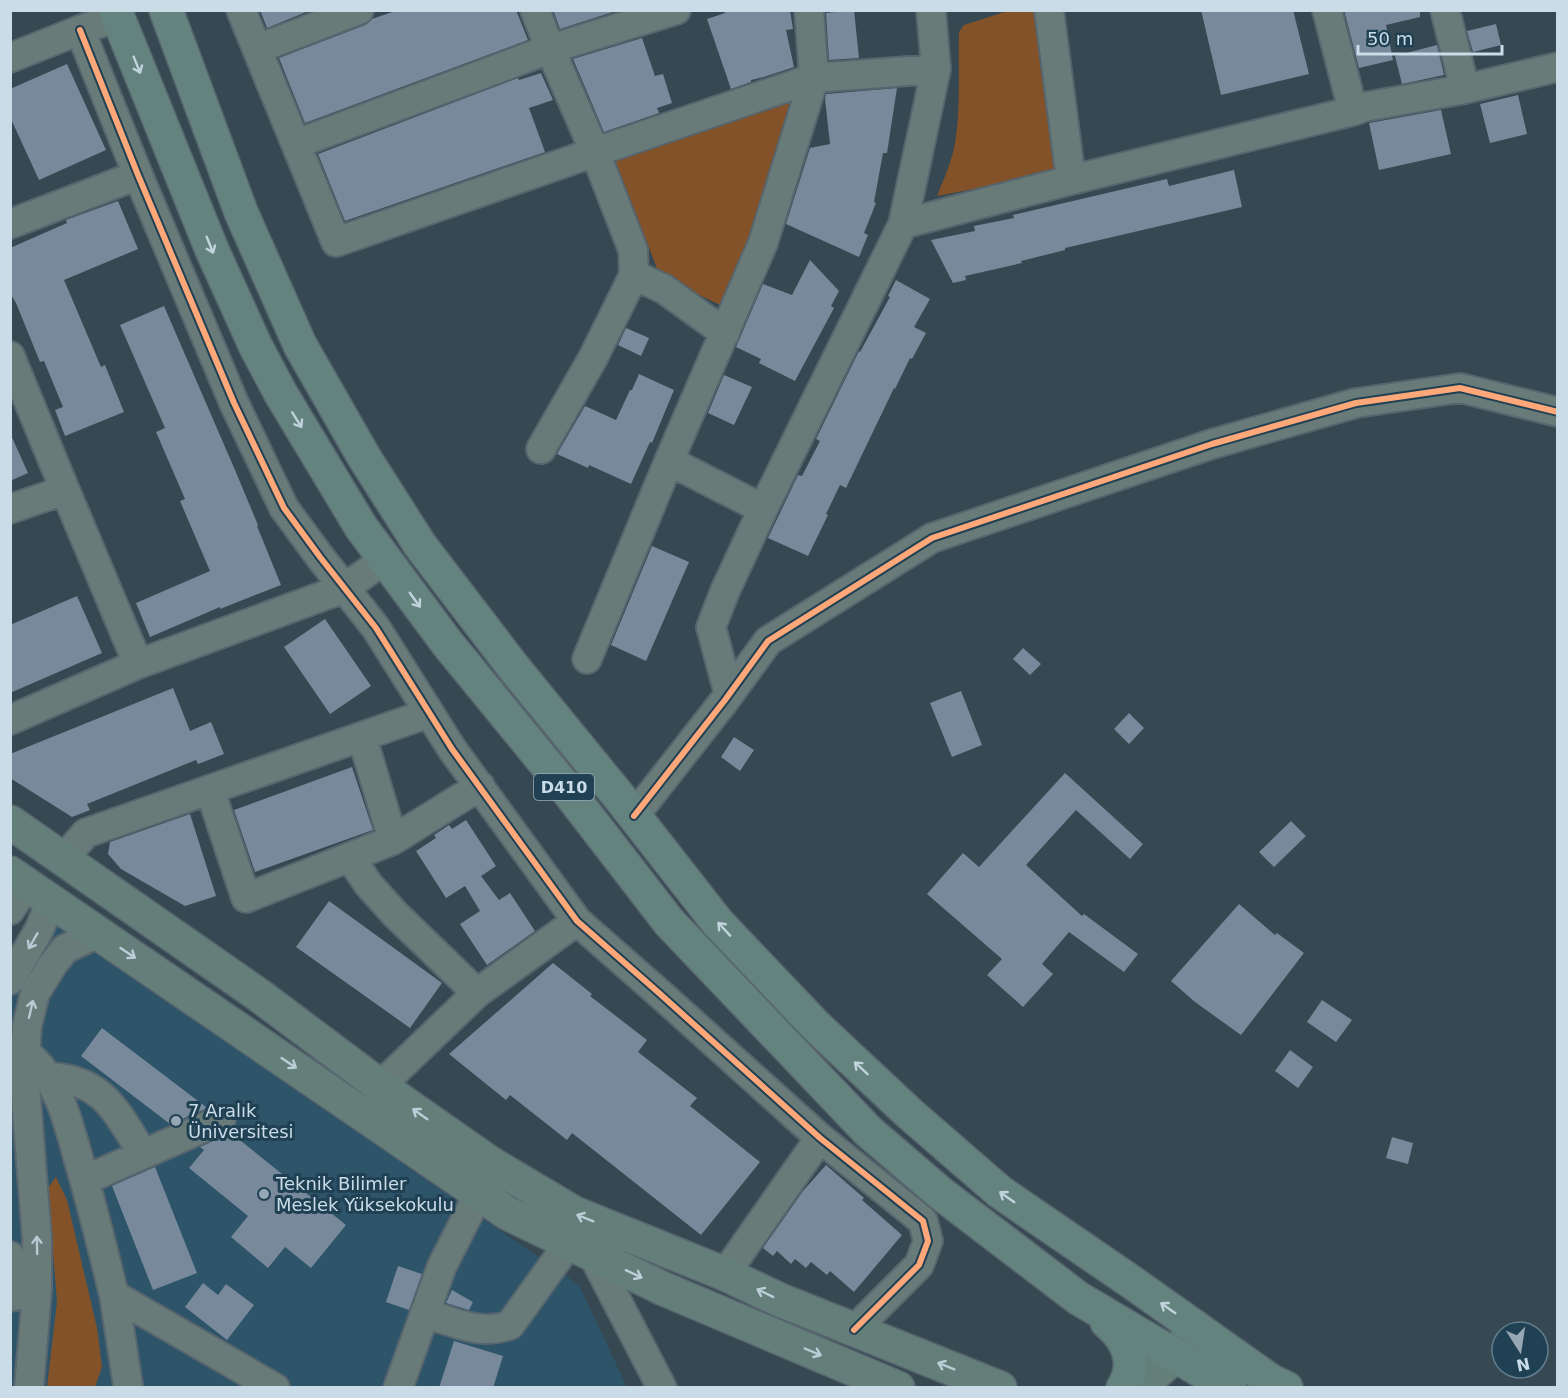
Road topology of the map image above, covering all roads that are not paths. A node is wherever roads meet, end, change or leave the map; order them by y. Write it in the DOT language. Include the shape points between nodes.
graph roads {
  1 [pos="166,10"];
  2 [pos="241,10"];
  3 [pos="359,10"];
  4 [pos="535,10"];
  5 [pos="676,10"];
  6 [pos="809,10"];
  7 [pos="1049,10"];
  8 [pos="1327,10"];
  9 [pos="1445,10"];
  10 [pos="936,11"];
  11 [pos="116,14"];
  12 [pos="80,30"];
  13 [pos="256,49"];
  14 [pos="550,49"];
  15 [pos="10,58"];
  16 [pos="1557,67"];
  17 [pos="936,69"];
  18 [pos="814,78"];
  19 [pos="1465,88"];
  20 [pos="1353,111"];
  21 [pos="296,144"];
  22 [pos="595,152"];
  23 [pos="138,175"];
  24 [pos="1071,180"];
  25 [pos="10,224"];
  26 [pos="903,224"];
  27 [pos="634,275"];
  28 [pos="725,333"];
  29 [pos="10,356"];
  30 [pos="1557,412"];
  31 [pos="541,449"];
  32 [pos="669,461"];
  33 [pos="64,490"];
  34 [pos="10,509"];
  35 [pos="763,509"];
  36 [pos="385,559"];
  37 [pos="345,588"];
  38 [pos="587,659"];
  39 [pos="138,664"];
  40 [pos="729,694"];
  41 [pos="429,713"];
  42 [pos="10,720"];
  43 [pos="362,737"];
  44 [pos="480,786"];
  45 [pos="210,790"];
  46 [pos="634,816"];
  47 [pos="10,822"];
  48 [pos="393,840"];
  49 [pos="350,857"];
  50 [pos="63,859"];
  51 [pos="25,892"];
  52 [pos="577,921"];
  53 [pos="98,933"];
  54 [pos="10,980"];
  55 [pos="477,993"];
  56 [pos="18,1051"];
  57 [pos="48,1077"];
  58 [pos="380,1086"];
  59 [pos="221,1120"];
  60 [pos="820,1138"];
  61 [pos="143,1154"];
  62 [pos="85,1180"];
  63 [pos="479,1193"];
  64 [pos="581,1249"];
  65 [pos="10,1256"];
  66 [pos="10,1274"];
  67 [pos="725,1274"];
  68 [pos="114,1294"];
  69 [pos="1078,1298"];
  70 [pos="23,1307"];
  71 [pos="425,1313"];
  72 [pos="854,1330"];
  73 [pos="1205,1334"];
  74 [pos="1186,1370"];
  75 [pos="128,1385"];
  76 [pos="29,1388"];
  77 [pos="275,1388"];
  78 [pos="398,1388"];
  79 [pos="662,1388"];
  80 [pos="898,1388"];
  81 [pos="1000,1388"];
  82 [pos="1123,1388"];
  83 [pos="1139,1388"];
  84 [pos="1230,1388"];
  85 [pos="1286,1388"];
  1 -- 46 [label="highway, D410" via="245,222 300,345 364,457 420,545"];
  2 -- 13 [label="street"];
  3 -- 13 [label="street"];
  4 -- 14 [label="street"];
  5 -- 14 [label="street"];
  6 -- 18 [label="street"];
  7 -- 24 [label="street"];
  8 -- 20 [label="street"];
  9 -- 19 [label="street"];
  10 -- 17 [label="street"];
  11 -- 12 [label="street"];
  11 -- 36 [label="highway, D410, one-way" via="256,348"];
  12 -- 15 [label="street"];
  12 -- 23 [label="street"];
  13 -- 21 [label="street"];
  14 -- 21 [label="street"];
  14 -- 22 [label="street"];
  16 -- 19 [label="street"];
  17 -- 18 [label="street"];
  17 -- 26 [label="street"];
  18 -- 22 [label="street"];
  18 -- 28 [label="street" via="763,243"];
  19 -- 20 [label="street"];
  20 -- 24 [label="street"];
  21 -- 22 [label="street" via="336,242"];
  22 -- 27 [label="street" via="633,250"];
  23 -- 25 [label="street"];
  23 -- 37 [label="street" via="234,403 284,508"];
  24 -- 26 [label="street"];
  26 -- 35 [label="street"];
  27 -- 28 [label="street" via="664,289"];
  27 -- 31 [label="street"];
  28 -- 32 [label="street"];
  29 -- 33 [label="street"];
  30 -- 40 [label="street" via="1460,388 1356,403 1212,444 943,534 768,641"];
  32 -- 35 [label="street"];
  32 -- 38 [label="street"];
  33 -- 34 [label="street"];
  33 -- 39 [label="street"];
  35 -- 40 [label="street" via="711,627"];
  36 -- 37 [label="street"];
  36 -- 69 [label="highway, D410, one-way" via="669,922 868,1131 939,1192"];
  37 -- 39 [label="street"];
  37 -- 41 [label="street" via="376,628"];
  39 -- 42 [label="street"];
  40 -- 46 [label="street"];
  41 -- 43 [label="street"];
  41 -- 44 [label="street"];
  43 -- 45 [label="street"];
  43 -- 48 [label="street"];
  44 -- 48 [label="street"];
  44 -- 52 [label="street"];
  45 -- 49 [label="street" via="246,898"];
  45 -- 50 [label="street" via="86,834"];
  73 -- 46 [label="highway, D410, one-way" via="1000,1192 909,1113 816,1026 718,923"];
  47 -- 50 [label="main road"];
  48 -- 49 [label="street"];
  49 -- 55 [label="street" via="395,914"];
  50 -- 58 [label="main road" via="260,996"];
  51 -- 53 [label="main road"];
  51 -- 54 [label="street, one-way" via="39,930"];
  52 -- 55 [label="street"];
  52 -- 60 [label="street"];
  56 -- 53 [label="street, one-way" via="35,993 47,974 65,949"];
  53 -- 63 [label="main road, one-way"];
  55 -- 58 [label="street"];
  56 -- 57 [label="street" via="32,1057"];
  70 -- 56 [label="street, one-way" via="37,1239 24,1072"];
  57 -- 61 [label="street" via="76,1081 97,1091 113,1106"];
  57 -- 62 [label="street" via="65,1111"];
  67 -- 58 [label="main road, one-way" via="574,1213 490,1163"];
  59 -- 61 [label="street"];
  60 -- 67 [label="street"];
  60 -- 72 [label="street" via="923,1221 928,1241 919,1265"];
  61 -- 62 [label="street"];
  62 -- 68 [label="street"];
  63 -- 64 [label="main road" via="507,1213"];
  63 -- 71 [label="street" via="442,1266"];
  64 -- 71 [label="street" via="510,1325 484,1330"];
  64 -- 79 [label="street"];
  64 -- 80 [label="main road, one-way"];
  65 -- 66 [label="street"];
  72 -- 67 [label="main road, one-way"];
  68 -- 75 [label="street"];
  68 -- 77 [label="street"];
  69 -- 74 [label="highway, D410"];
  69 -- 82 [label="highway" via="1116,1330 1131,1356 1129,1380"];
  70 -- 76 [label="street"];
  71 -- 78 [label="street"];
  81 -- 72 [label="main road, one-way"];
  73 -- 74 [label="main road"];
  73 -- 85 [label="highway, D410"];
  74 -- 83 [label="main road"];
  74 -- 84 [label="highway, D410"];
}
